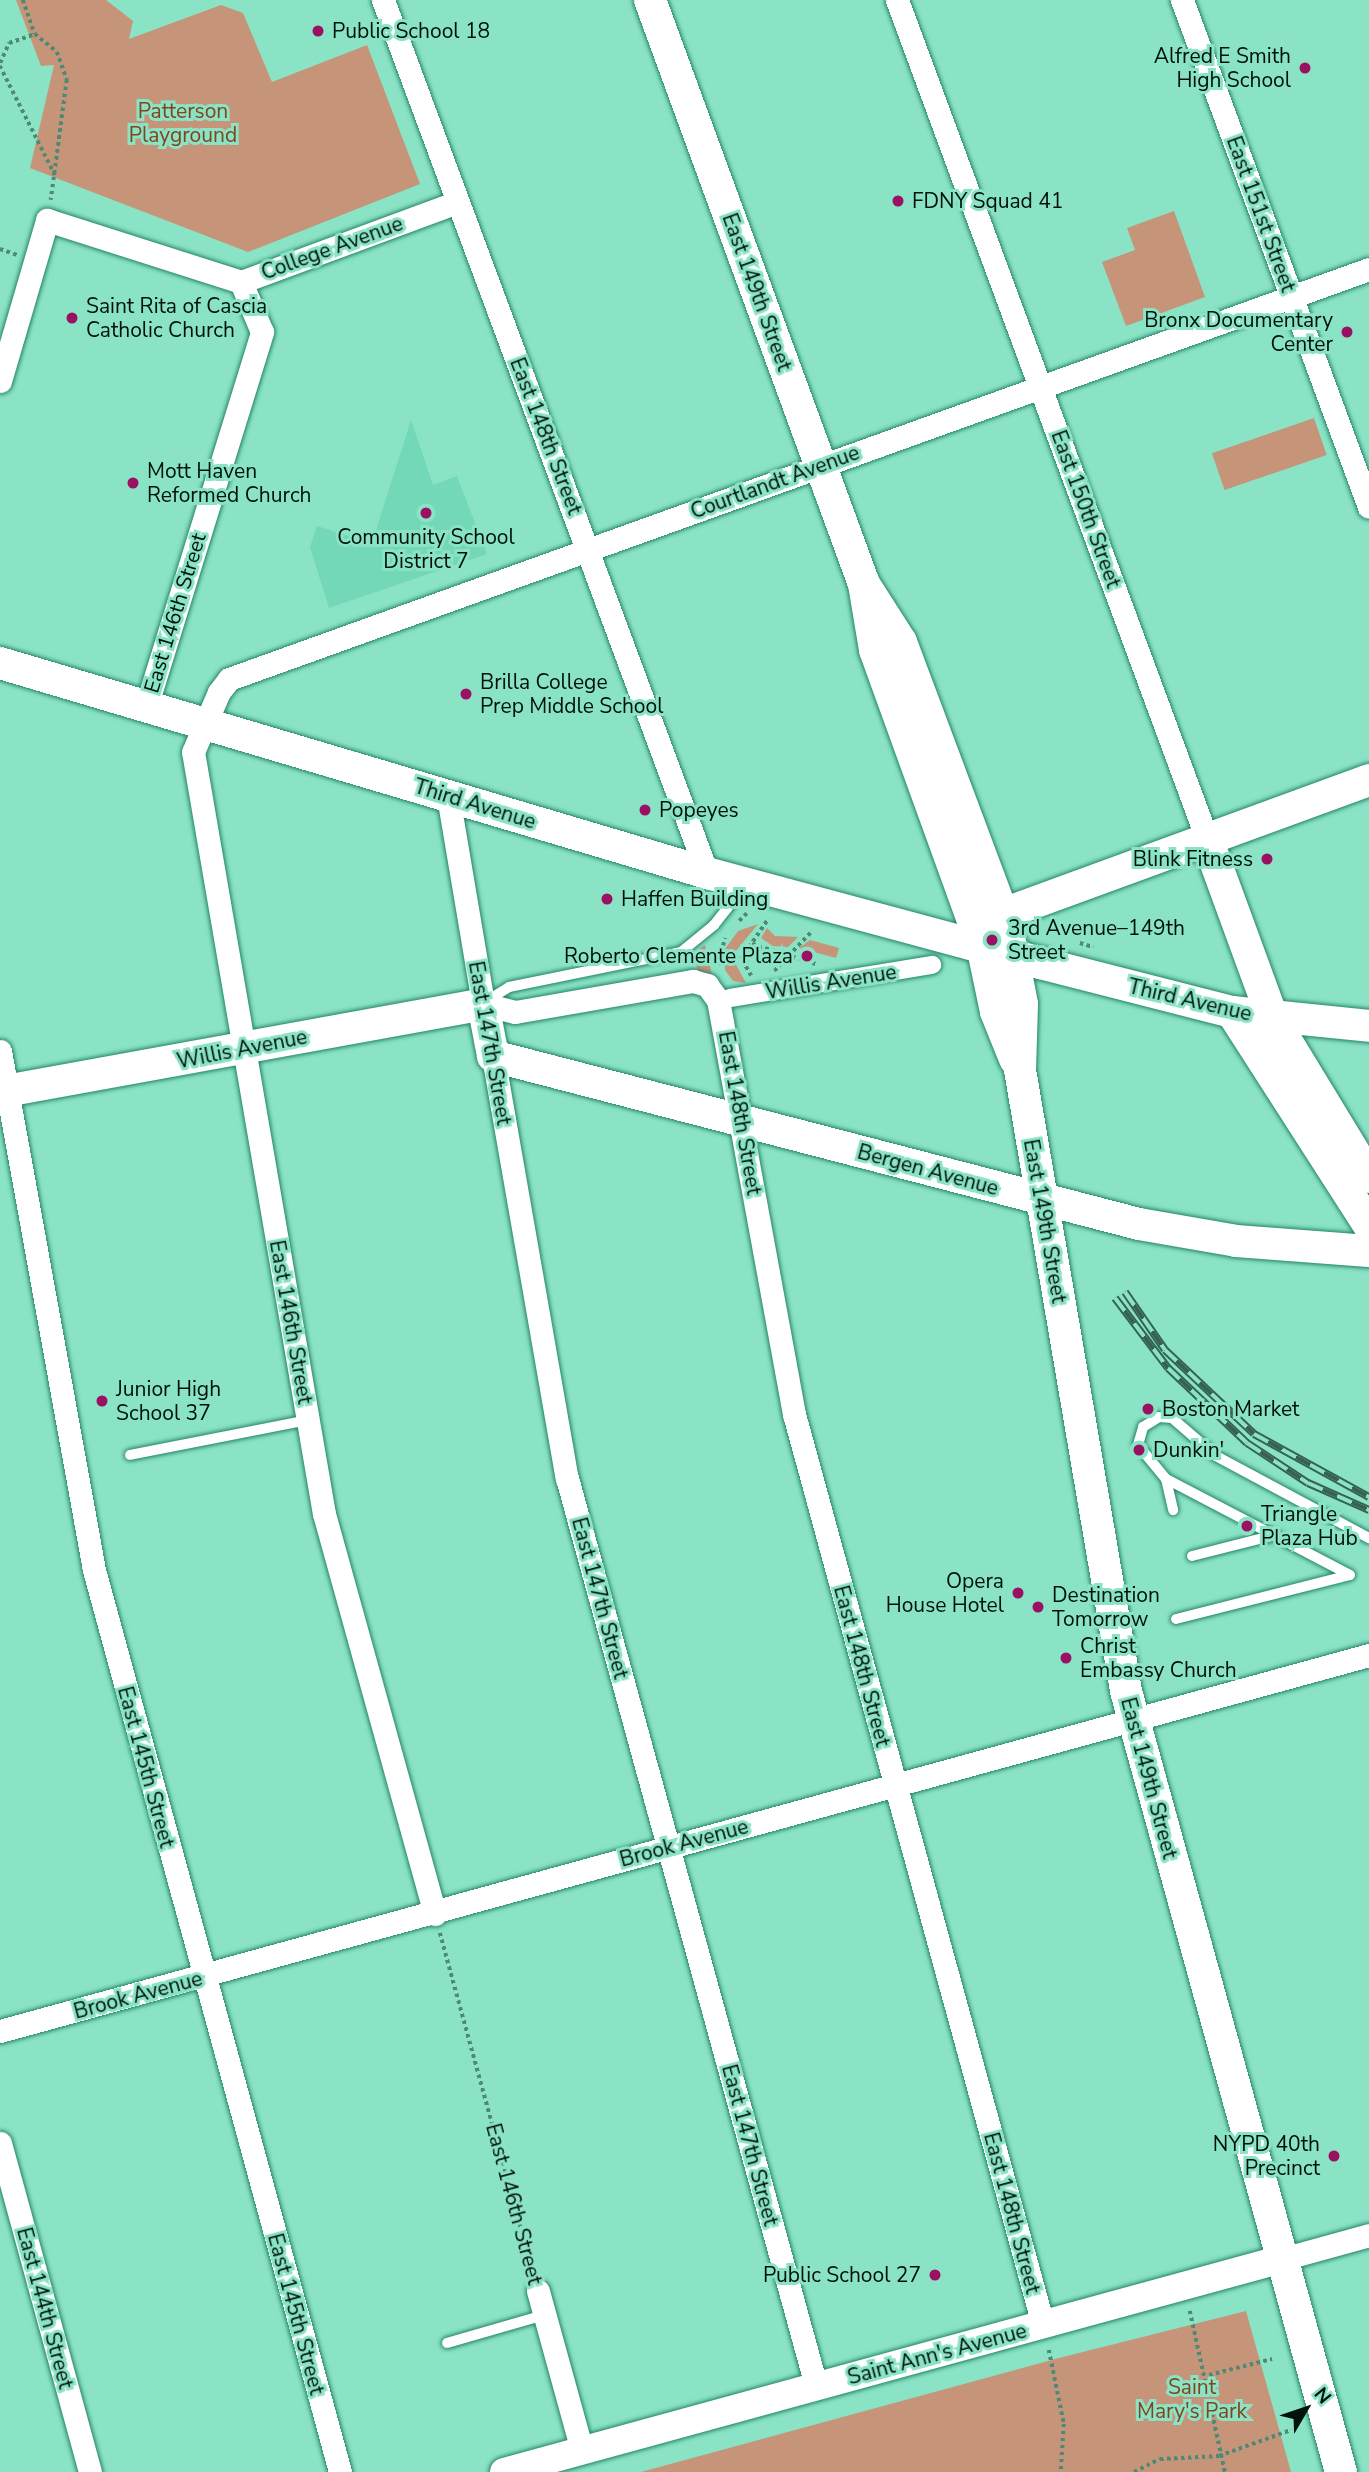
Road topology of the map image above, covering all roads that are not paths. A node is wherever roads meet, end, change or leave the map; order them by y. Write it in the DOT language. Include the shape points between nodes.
graph roads {
  1 [pos="383,0"];
  2 [pos="650,0"];
  3 [pos="897,0"];
  4 [pos="1182,0"];
  5 [pos="457,202"];
  6 [pos="1369,269"];
  7 [pos="241,282"];
  8 [pos="1291,298"];
  9 [pos="0,381"];
  10 [pos="1041,388"];
  11 [pos="821,465"];
  12 [pos="1364,479"];
  13 [pos="1369,507"];
  14 [pos="590,551"];
  15 [pos="864,584"];
  16 [pos="0,663"];
  17 [pos="146,707"];
  18 [pos="203,724"];
  19 [pos="1369,780"];
  20 [pos="448,796"];
  21 [pos="1207,839"];
  22 [pos="707,873"];
  23 [pos="748,881"];
  24 [pos="1003,914"];
  25 [pos="967,941"];
  26 [pos="1014,955"];
  27 [pos="932,965"];
  28 [pos="724,999"];
  29 [pos="483,1004"];
  30 [pos="1232,1012"];
  31 [pos="1273,1019"];
  32 [pos="1369,1026"];
  33 [pos="243,1049"];
  34 [pos="0,1051"];
  35 [pos="493,1056"];
  36 [pos="1020,1070"];
  37 [pos="4,1092"];
  38 [pos="741,1119"];
  39 [pos="1369,1177"];
  40 [pos="1040,1200"];
  41 [pos="1369,1225"];
  42 [pos="1369,1251"];
  43 [pos="308,1420"];
  44 [pos="130,1455"];
  45 [pos="1166,1479"];
  46 [pos="1173,1510"];
  47 [pos="1275,1535"];
  48 [pos="1369,1538"];
  49 [pos="1192,1556"];
  50 [pos="1176,1619"];
  51 [pos="1369,1655"];
  52 [pos="1133,1721"];
  53 [pos="895,1786"];
  54 [pos="668,1847"];
  55 [pos="435,1914"];
  56 [pos="203,1978"];
  57 [pos="0,2031"];
  58 [pos="0,2143"];
  59 [pos="1369,2235"];
  60 [pos="1282,2259"];
  61 [pos="538,2291"];
  62 [pos="544,2315"];
  63 [pos="1046,2337"];
  64 [pos="447,2343"];
  65 [pos="816,2386"];
  66 [pos="582,2451"];
  67 [pos="90,2472"];
  68 [pos="340,2472"];
  69 [pos="504,2472"];
  70 [pos="1341,2472"];
  1 -- 5 [label="street, East 148th Street"];
  2 -- 11 [label="main road, East 149th Street"];
  3 -- 10 [label="street, East 150th Street"];
  4 -- 8 [label="street, East 151st Street"];
  5 -- 7 [label="street, College Avenue"];
  5 -- 14 [label="street, East 148th Street"];
  6 -- 8 [label="street, Courtlandt Avenue"];
  7 -- 9 [label="street, College Avenue" via="47,220"];
  7 -- 17 [label="street, East 146th Street" via="262,332"];
  8 -- 10 [label="street, Courtlandt Avenue"];
  8 -- 12 [label="street, East 151st Street"];
  10 -- 11 [label="street, Courtlandt Avenue"];
  10 -- 21 [label="street, East 150th Street"];
  11 -- 14 [label="street, Courtlandt Avenue"];
  11 -- 15 [label="main road, East 149th Street"];
  12 -- 13 [label="street, East 151st Street"];
  14 -- 18 [label="street, Courtlandt Avenue" via="229,679"];
  14 -- 22 [label="street, East 148th Street"];
  15 -- 24 [label="main road, East 149th Street" via="901,642"];
  15 -- 25 [label="main road, East 149th Street" via="875,650"];
  16 -- 17 [label="main road, Third Avenue"];
  17 -- 18 [label="main road, Third Avenue"];
  18 -- 20 [label="main road, Third Avenue"];
  18 -- 33 [label="street, East 146th Street" via="193,752"];
  19 -- 21 [label="main road"];
  20 -- 22 [label="main road, Third Avenue"];
  20 -- 29 [label="street, East 147th Street"];
  21 -- 24 [label="main road"];
  21 -- 31 [label="main road, East 150th Street"];
  22 -- 23 [label="main road, Third Avenue"];
  23 -- 25 [label="main road, Third Avenue"];
  23 -- 29 [label="lane, Willis Avenue" via="714,925 681,952 509,986"];
  24 -- 26 [label="main road, East 149th Street"];
  25 -- 26 [label="main road, Third Avenue"];
  25 -- 36 [label="main road, East 149th Street"];
  26 -- 30 [label="main road, Third Avenue"];
  26 -- 36 [label="main road, East 149th Street" via="1022,1004"];
  27 -- 28 [label="street, Willis Avenue"];
  28 -- 29 [label="street, Willis Avenue" via="707,985 693,981 514,1012"];
  28 -- 38 [label="street, East 148th Street"];
  29 -- 33 [label="main road, Willis Avenue"];
  29 -- 35 [label="main road, East 147th Street"];
  30 -- 31 [label="main road, Third Avenue"];
  30 -- 41 [label="main road"];
  31 -- 32 [label="main road, Third Avenue"];
  31 -- 39 [label="main road, East 150th Street"];
  33 -- 37 [label="main road, Willis Avenue"];
  33 -- 43 [label="street, East 146th Street"];
  34 -- 37 [label="street, East 145th Street"];
  35 -- 38 [label="main road, Bergen Avenue"];
  35 -- 54 [label="street, East 147th Street" via="567,1478"];
  36 -- 40 [label="main road, East 149th Street"];
  37 -- 56 [label="street, East 145th Street" via="85,1530"];
  38 -- 40 [label="main road, Bergen Avenue"];
  38 -- 53 [label="street, East 148th Street" via="794,1415"];
  40 -- 42 [label="main road, Bergen Avenue" via="1236,1241"];
  40 -- 52 [label="main road, East 149th Street"];
  43 -- 44 [label="lane"];
  43 -- 55 [label="street, East 146th Street" via="324,1514"];
  45 -- 46 [label="lane"];
  45 -- 47 [label="lane"];
  45 -- 48 [label="lane" via="1138,1444 1143,1427 1159,1417 1172,1418 1216,1455"];
  47 -- 49 [label="lane"];
  47 -- 50 [label="lane" via="1350,1574"];
  51 -- 52 [label="street, Brook Avenue"];
  52 -- 53 [label="street, Brook Avenue"];
  52 -- 60 [label="main road, East 149th Street"];
  53 -- 54 [label="street, Brook Avenue"];
  53 -- 63 [label="street, East 148th Street"];
  54 -- 55 [label="street, Brook Avenue"];
  54 -- 65 [label="street, East 147th Street"];
  55 -- 56 [label="street, Brook Avenue"];
  56 -- 57 [label="street, Brook Avenue"];
  56 -- 68 [label="street, East 145th Street"];
  58 -- 67 [label="street, East 144th Street"];
  59 -- 60 [label="street, Saint Ann's Avenue"];
  60 -- 63 [label="street, Saint Ann's Avenue"];
  60 -- 70 [label="main road, East 149th Street"];
  61 -- 62 [label="street, East 146th Street"];
  62 -- 64 [label="lane"];
  62 -- 66 [label="street, East 146th Street"];
  63 -- 65 [label="street, Saint Ann's Avenue"];
  65 -- 66 [label="street, Saint Ann's Avenue"];
  66 -- 69 [label="street, Saint Ann's Avenue"];
}
